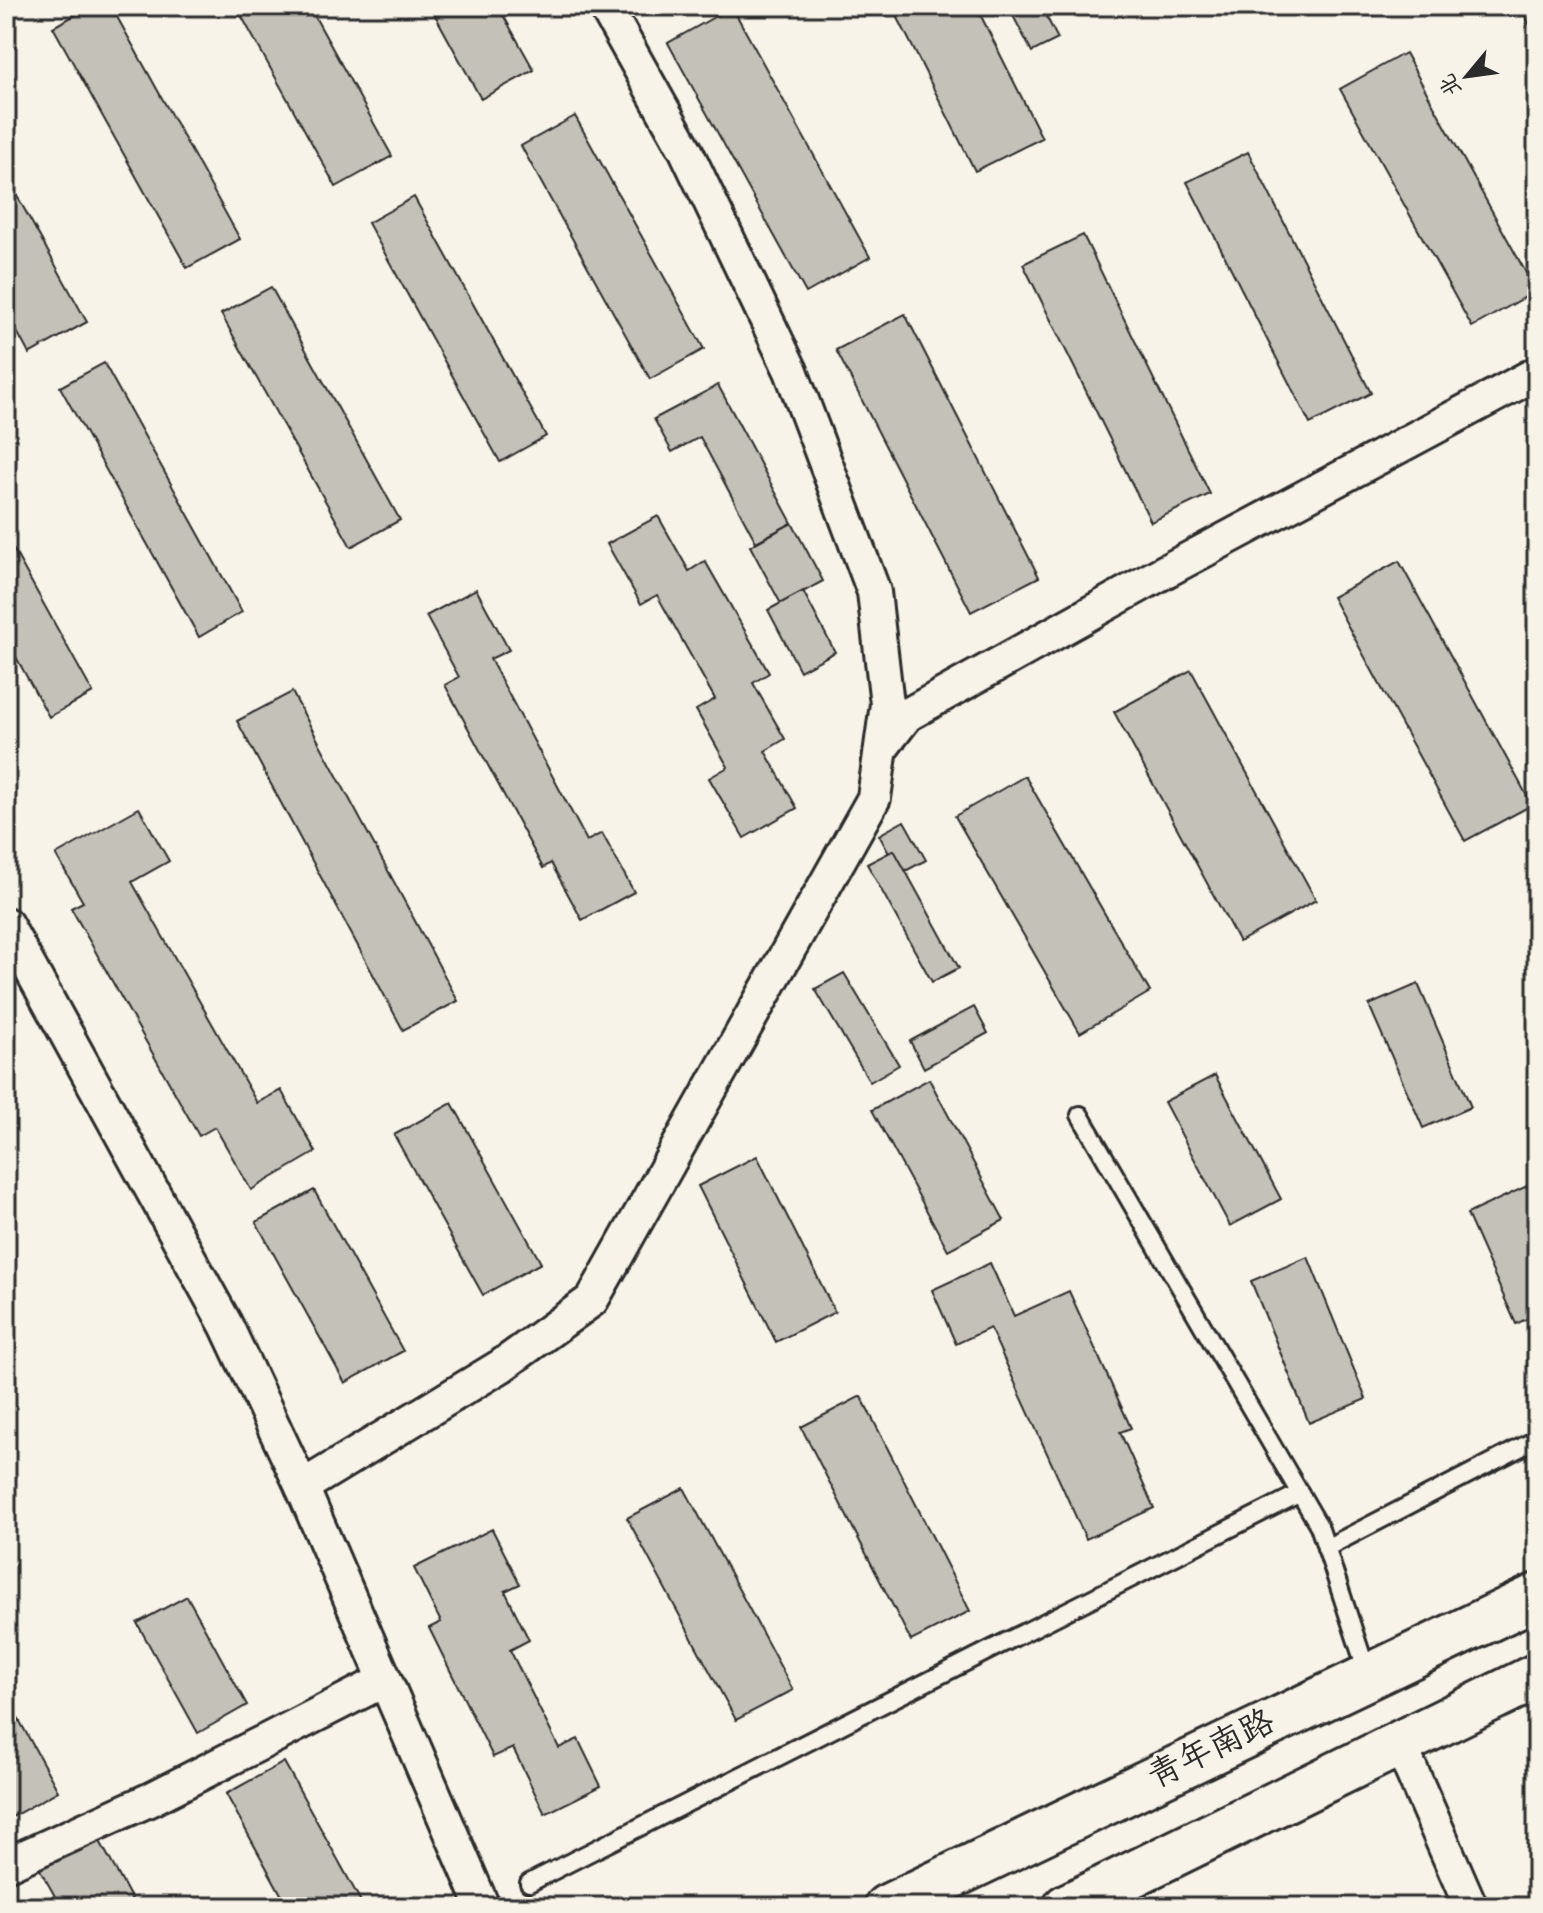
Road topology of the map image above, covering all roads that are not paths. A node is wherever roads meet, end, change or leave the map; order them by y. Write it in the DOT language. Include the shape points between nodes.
graph roads {
  1 [pos="605,6"];
  2 [pos="1537,373"];
  3 [pos="881,748"];
  4 [pos="6,924"];
  5 [pos="1080,1115"];
  6 [pos="1537,1439"];
  7 [pos="302,1487"];
  8 [pos="1300,1493"];
  9 [pos="1326,1548"];
  10 [pos="1537,1596"];
  11 [pos="1537,1676"];
  12 [pos="1368,1677"];
  13 [pos="385,1680"];
  14 [pos="1399,1742"];
  15 [pos="6,1865"];
  16 [pos="529,1883"];
  17 [pos="483,1907"];
  18 [pos="887,1907"];
  19 [pos="1066,1907"];
  20 [pos="1471,1907"];
  1 -- 3 [label="street" via="686,151 791,371 874,592 887,704"];
  2 -- 3 [label="street" via="907,715"];
  3 -- 7 [label="street" via="874,798 592,1300 501,1366"];
  4 -- 7 [label="street" via="226,1325"];
  5 -- 8 [label="lane"];
  6 -- 9 [label="lane"];
  7 -- 13 [label="street"];
  8 -- 9 [label="lane"];
  8 -- 16 [label="lane"];
  9 -- 12 [label="lane"];
  10 -- 12 [label="main road, 青年南路"];
  11 -- 14 [label="main road"];
  12 -- 18 [label="main road, 青年南路"];
  13 -- 15 [label="street" via="151,1799"];
  13 -- 17 [label="street"];
  14 -- 19 [label="main road"];
  14 -- 20 [label="street"];
}
